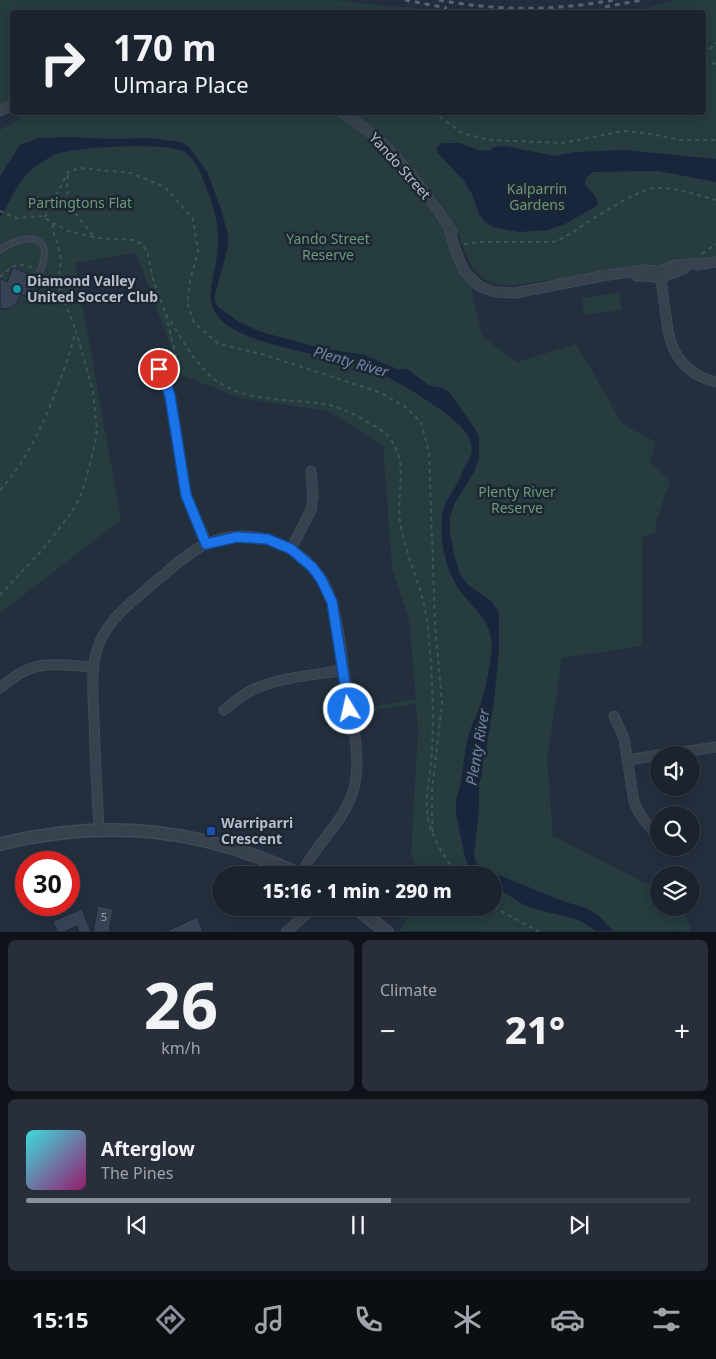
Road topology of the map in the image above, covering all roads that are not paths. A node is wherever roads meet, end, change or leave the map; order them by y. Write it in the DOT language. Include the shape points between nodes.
graph roads {
  1 [pos="345,115"];
  2 [pos="449,228"];
  3 [pos="0,250"];
  4 [pos="716,262"];
  5 [pos="40,271"];
  6 [pos="660,275"];
  7 [pos="537,288"];
  8 [pos="159,369"];
  9 [pos="716,382"];
  10 [pos="311,471"];
  11 [pos="206,544"];
  12 [pos="291,549"];
  13 [pos="94,668"];
  14 [pos="344,670"];
  15 [pos="0,688"];
  16 [pos="224,710"];
  17 [pos="614,716"];
  18 [pos="716,747"];
  19 [pos="700,749"];
  20 [pos="650,756"];
  21 [pos="628,760"];
  22 [pos="650,826"];
  23 [pos="99,829"];
  24 [pos="0,844"];
  25 [pos="279,866"];
  26 [pos="306,866"];
  27 [pos="304,916"];
  28 [pos="367,916"];
  29 [pos="286,932"];
  30 [pos="388,932"];
  1 -- 2 [label="street, Yando Street" via="380,141 431,200"];
  2 -- 7 [label="street, Yando Street" via="470,269 490,286"];
  2 -- 7 [label="street, Yando Street" via="464,271 479,286 504,294"];
  3 -- 5 [label="lane" via="24,238 36,239 44,250"];
  4 -- 6 [label="street, Yando Street"];
  6 -- 7 [label="street, Yando Street"];
  6 -- 9 [label="street" via="670,340 677,357 698,376"];
  8 -- 11 [label="street" via="170,396 186,495"];
  10 -- 12 [label="street" via="314,496 311,510"];
  11 -- 12 [label="street" via="250,536"];
  11 -- 13 [label="street" via="122,610 100,641"];
  12 -- 14 [label="street" via="312,567 327,590"];
  13 -- 15 [label="street" via="34,667"];
  13 -- 23 [label="street"];
  14 -- 16 [label="street" via="262,686"];
  14 -- 26 [label="street" via="355,747 355,783 343,813"];
  17 -- 21 [label="street" via="624,738"];
  18 -- 19 [label="street"];
  20 -- 21 [label="street"];
  21 -- 22 [label="street" via="634,802"];
  23 -- 24 [label="street"];
  23 -- 25 [label="street" via="160,832 218,843"];
  27 -- 29 [label="street"];
  28 -- 30 [label="street"];
}
